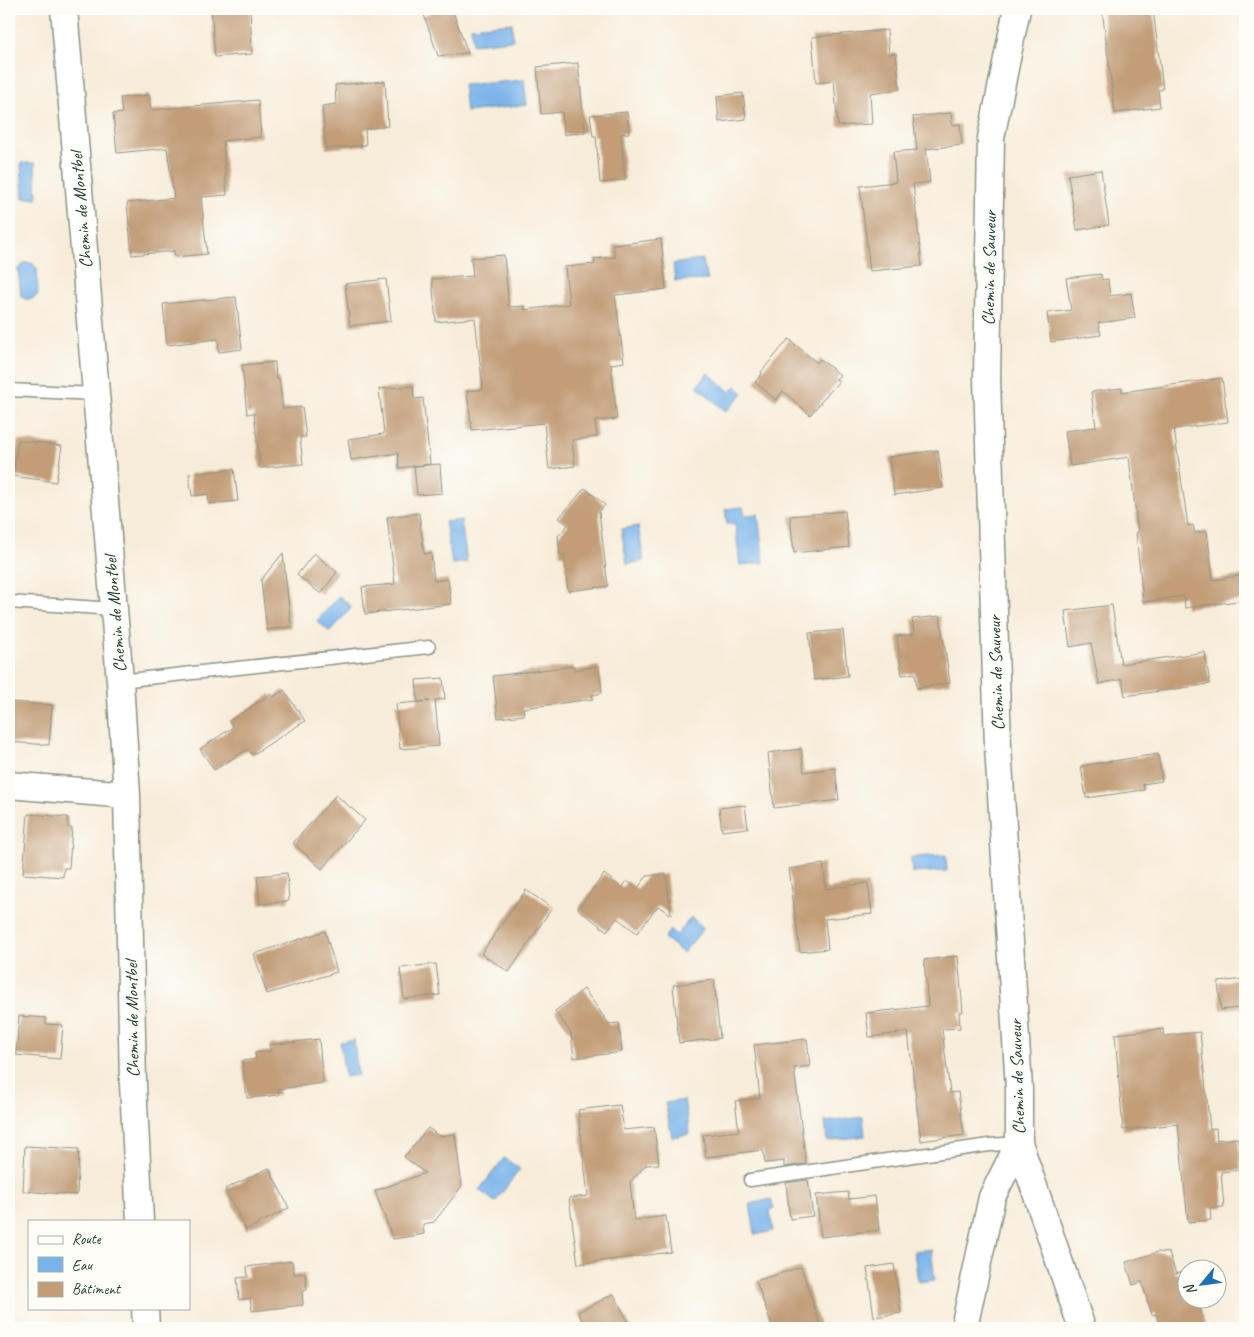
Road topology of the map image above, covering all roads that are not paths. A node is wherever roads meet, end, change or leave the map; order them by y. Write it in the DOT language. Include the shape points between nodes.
graph roads {
  1 [pos="64,9"];
  2 [pos="1017,9"];
  3 [pos="9,390"];
  4 [pos="96,394"];
  5 [pos="9,602"];
  6 [pos="114,609"];
  7 [pos="429,647"];
  8 [pos="120,681"];
  9 [pos="9,785"];
  10 [pos="127,795"];
  11 [pos="1019,1143"];
  12 [pos="750,1180"];
  13 [pos="140,1220"];
  14 [pos="145,1310"];
  15 [pos="146,1328"];
  16 [pos="964,1328"];
  17 [pos="1082,1328"];
  1 -- 4 [label="street, Chemin de Montbel"];
  2 -- 11 [label="street, Chemin de Sauveur" via="991,138 987,378 998,746 1019,1089"];
  3 -- 4 [label="lane"];
  4 -- 6 [label="street, Chemin de Montbel"];
  5 -- 6 [label="lane"];
  6 -- 8 [label="street, Chemin de Montbel"];
  7 -- 8 [label="lane"];
  8 -- 10 [label="street, Chemin de Montbel"];
  9 -- 10 [label="street"];
  10 -- 13 [label="street, Chemin de Montbel" via="133,1084"];
  11 -- 12 [label="lane"];
  11 -- 16 [label="street" via="992,1197"];
  11 -- 17 [label="street, Chemin de Sauveur"];
  14 -- 15 [label="street"];
}
